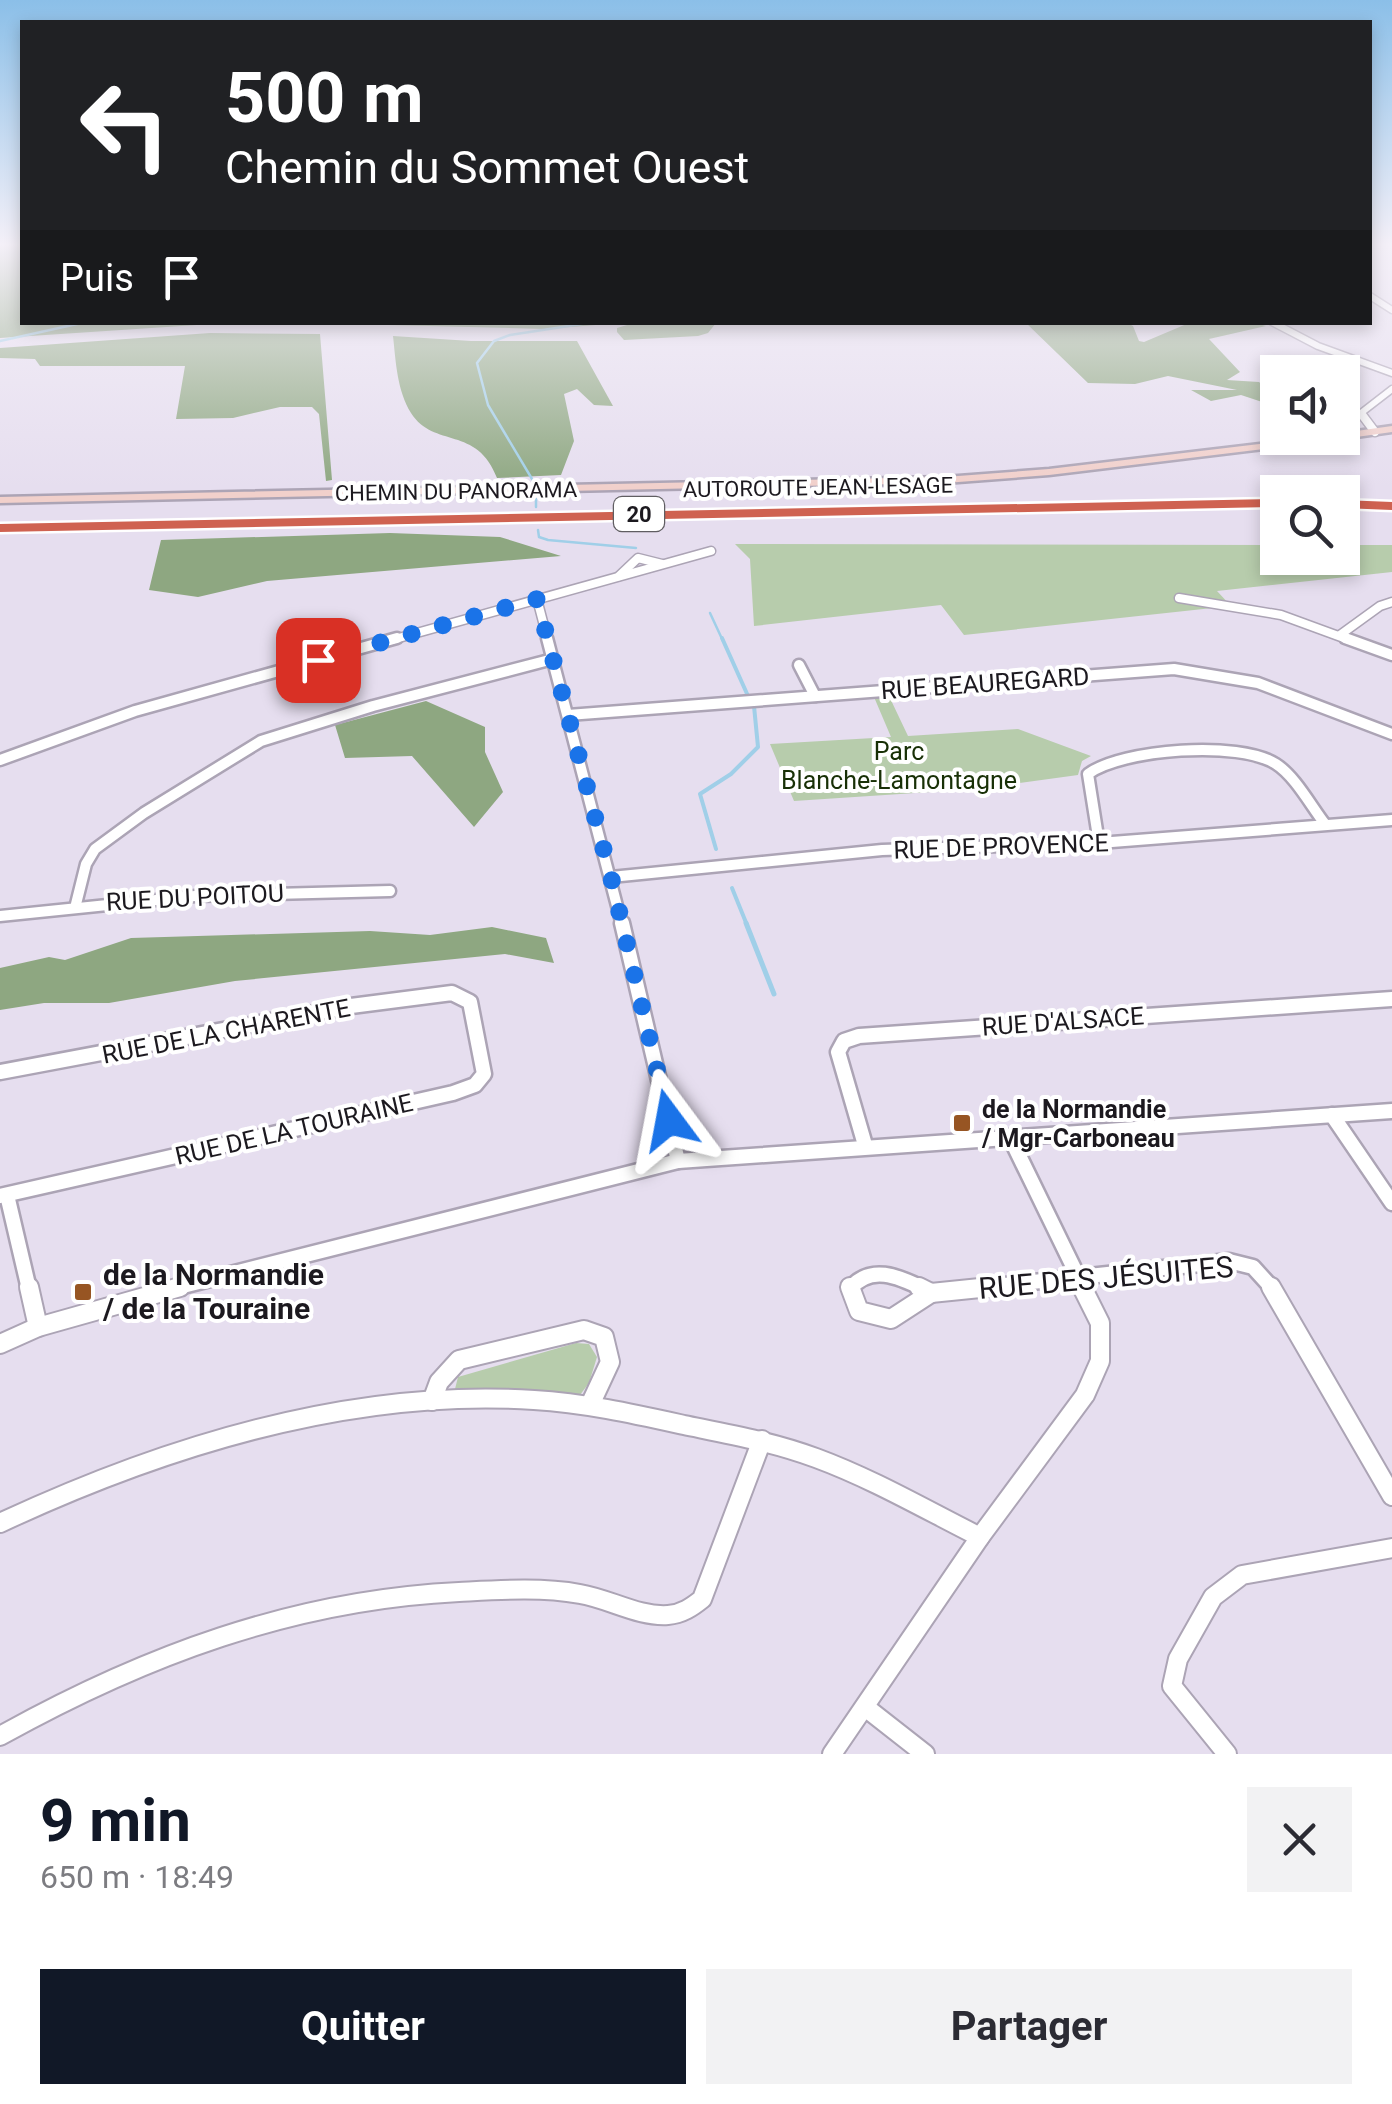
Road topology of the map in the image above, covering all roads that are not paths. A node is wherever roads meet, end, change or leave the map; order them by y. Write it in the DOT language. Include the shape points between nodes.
graph roads {
  1 [pos="1279,326"];
  2 [pos="1392,362"];
  3 [pos="1380,366"];
  4 [pos="1392,374"];
  5 [pos="1392,389"];
  6 [pos="1392,429"];
  7 [pos="1375,432"];
  8 [pos="1360,434"];
  9 [pos="1260,446"];
  10 [pos="0,500"];
  11 [pos="1260,503"];
  12 [pos="1360,505"];
  13 [pos="1392,506"];
  14 [pos="0,528"];
  15 [pos="711,550"];
  16 [pos="1179,598"];
  17 [pos="537,599"];
  18 [pos="1392,602"];
  19 [pos="1340,635"];
  20 [pos="1392,655"];
  21 [pos="554,659"];
  22 [pos="799,665"];
  23 [pos="815,696"];
  24 [pos="568,715"];
  25 [pos="1392,734"];
  26 [pos="0,760"];
  27 [pos="1392,820"];
  28 [pos="1325,824"];
  29 [pos="1099,843"];
  30 [pos="611,877"];
  31 [pos="390,891"];
  32 [pos="76,904"];
  33 [pos="0,916"];
  34 [pos="452,993"];
  35 [pos="1392,999"];
  36 [pos="0,1072"];
  37 [pos="1392,1111"];
  38 [pos="1332,1115"];
  39 [pos="1010,1137"];
  40 [pos="865,1145"];
  41 [pos="678,1161"];
  42 [pos="3,1195"];
  43 [pos="1392,1203"];
  44 [pos="1079,1279"];
  45 [pos="931,1293"];
  46 [pos="38,1327"];
  47 [pos="0,1344"];
  48 [pos="432,1401"];
  49 [pos="590,1405"];
  50 [pos="762,1440"];
  51 [pos="1392,1496"];
  52 [pos="0,1522"];
  53 [pos="980,1537"];
  54 [pos="1392,1548"];
  55 [pos="865,1707"];
  56 [pos="0,1736"];
  57 [pos="832,1754"];
  58 [pos="926,1754"];
  59 [pos="1227,1754"];
  1 -- 3 [label="street"];
  2 -- 3 [label="street"];
  3 -- 4 [label="street"];
  5 -- 7 [label="street" via="1361,413"];
  6 -- 7 [label="street"];
  7 -- 8 [label="street"];
  9 -- 10 [label="street, CHEMIN DU PANORAMA" via="944,480"];
  11 -- 14 [label="highway, AUTOROUTE JEAN-LESAGE / 20"];
  12 -- 13 [label="highway"];
  15 -- 17 [label="street"];
  16 -- 19 [label="street" via="1269,612"];
  17 -- 21 [label="street"];
  17 -- 26 [label="street" via="135,710"];
  18 -- 19 [label="street"];
  19 -- 20 [label="street"];
  21 -- 24 [label="street"];
  21 -- 32 [label="street" via="261,741 95,849"];
  22 -- 23 [label="street"];
  23 -- 24 [label="street, RUE BEAUREGARD"];
  23 -- 25 [label="street, RUE BEAUREGARD" via="1192,670 1275,687"];
  24 -- 30 [label="street"];
  27 -- 28 [label="street, RUE DE PROVENCE"];
  28 -- 29 [label="street, RUE DE PROVENCE"];
  28 -- 29 [label="street" via="1268,758 1238,752 1118,758 1088,774"];
  29 -- 30 [label="street, RUE DE PROVENCE" via="882,850"];
  30 -- 41 [label="street"];
  31 -- 32 [label="street, RUE DU POITOU"];
  32 -- 33 [label="street, RUE DU POITOU"];
  34 -- 36 [label="street, RUE DE LA CHARENTE"];
  34 -- 42 [label="street, RUE DE LA TOURAINE" via="470,1002 484,1074 467,1089"];
  35 -- 40 [label="street, RUE D'ALSACE" via="859,1036 844,1041 838,1052"];
  37 -- 38 [label="street"];
  38 -- 39 [label="street"];
  38 -- 43 [label="street"];
  39 -- 40 [label="street"];
  39 -- 44 [label="street"];
  40 -- 41 [label="street"];
  41 -- 46 [label="street"];
  42 -- 46 [label="street, RUE DE LA TOURAINE"];
  44 -- 45 [label="street, RUE DES JÉSUITES"];
  44 -- 51 [label="street, RUE DES JÉSUITES" via="1229,1261 1253,1267 1269,1283"];
  44 -- 53 [label="street" via="1100,1323 1100,1362 1085,1395"];
  45 -- 45 [label="street, RUE DES JÉSUITES" via="889,1272 869,1273 849,1288 859,1311 891,1319"];
  46 -- 47 [label="street"];
  48 -- 49 [label="street"];
  48 -- 49 [label="street" via="459,1360 584,1330 604,1337 610,1362"];
  48 -- 52 [label="street" via="300,1421 186,1449"];
  49 -- 50 [label="street"];
  50 -- 53 [label="street" via="832,1463"];
  50 -- 56 [label="street" via="702,1599 686,1611 668,1615 576,1594 362,1600 225,1631 140,1665"];
  53 -- 55 [label="street"];
  54 -- 59 [label="street" via="1242,1575 1213,1597 1178,1659 1172,1686"];
  55 -- 57 [label="street"];
  55 -- 58 [label="street"];
}
